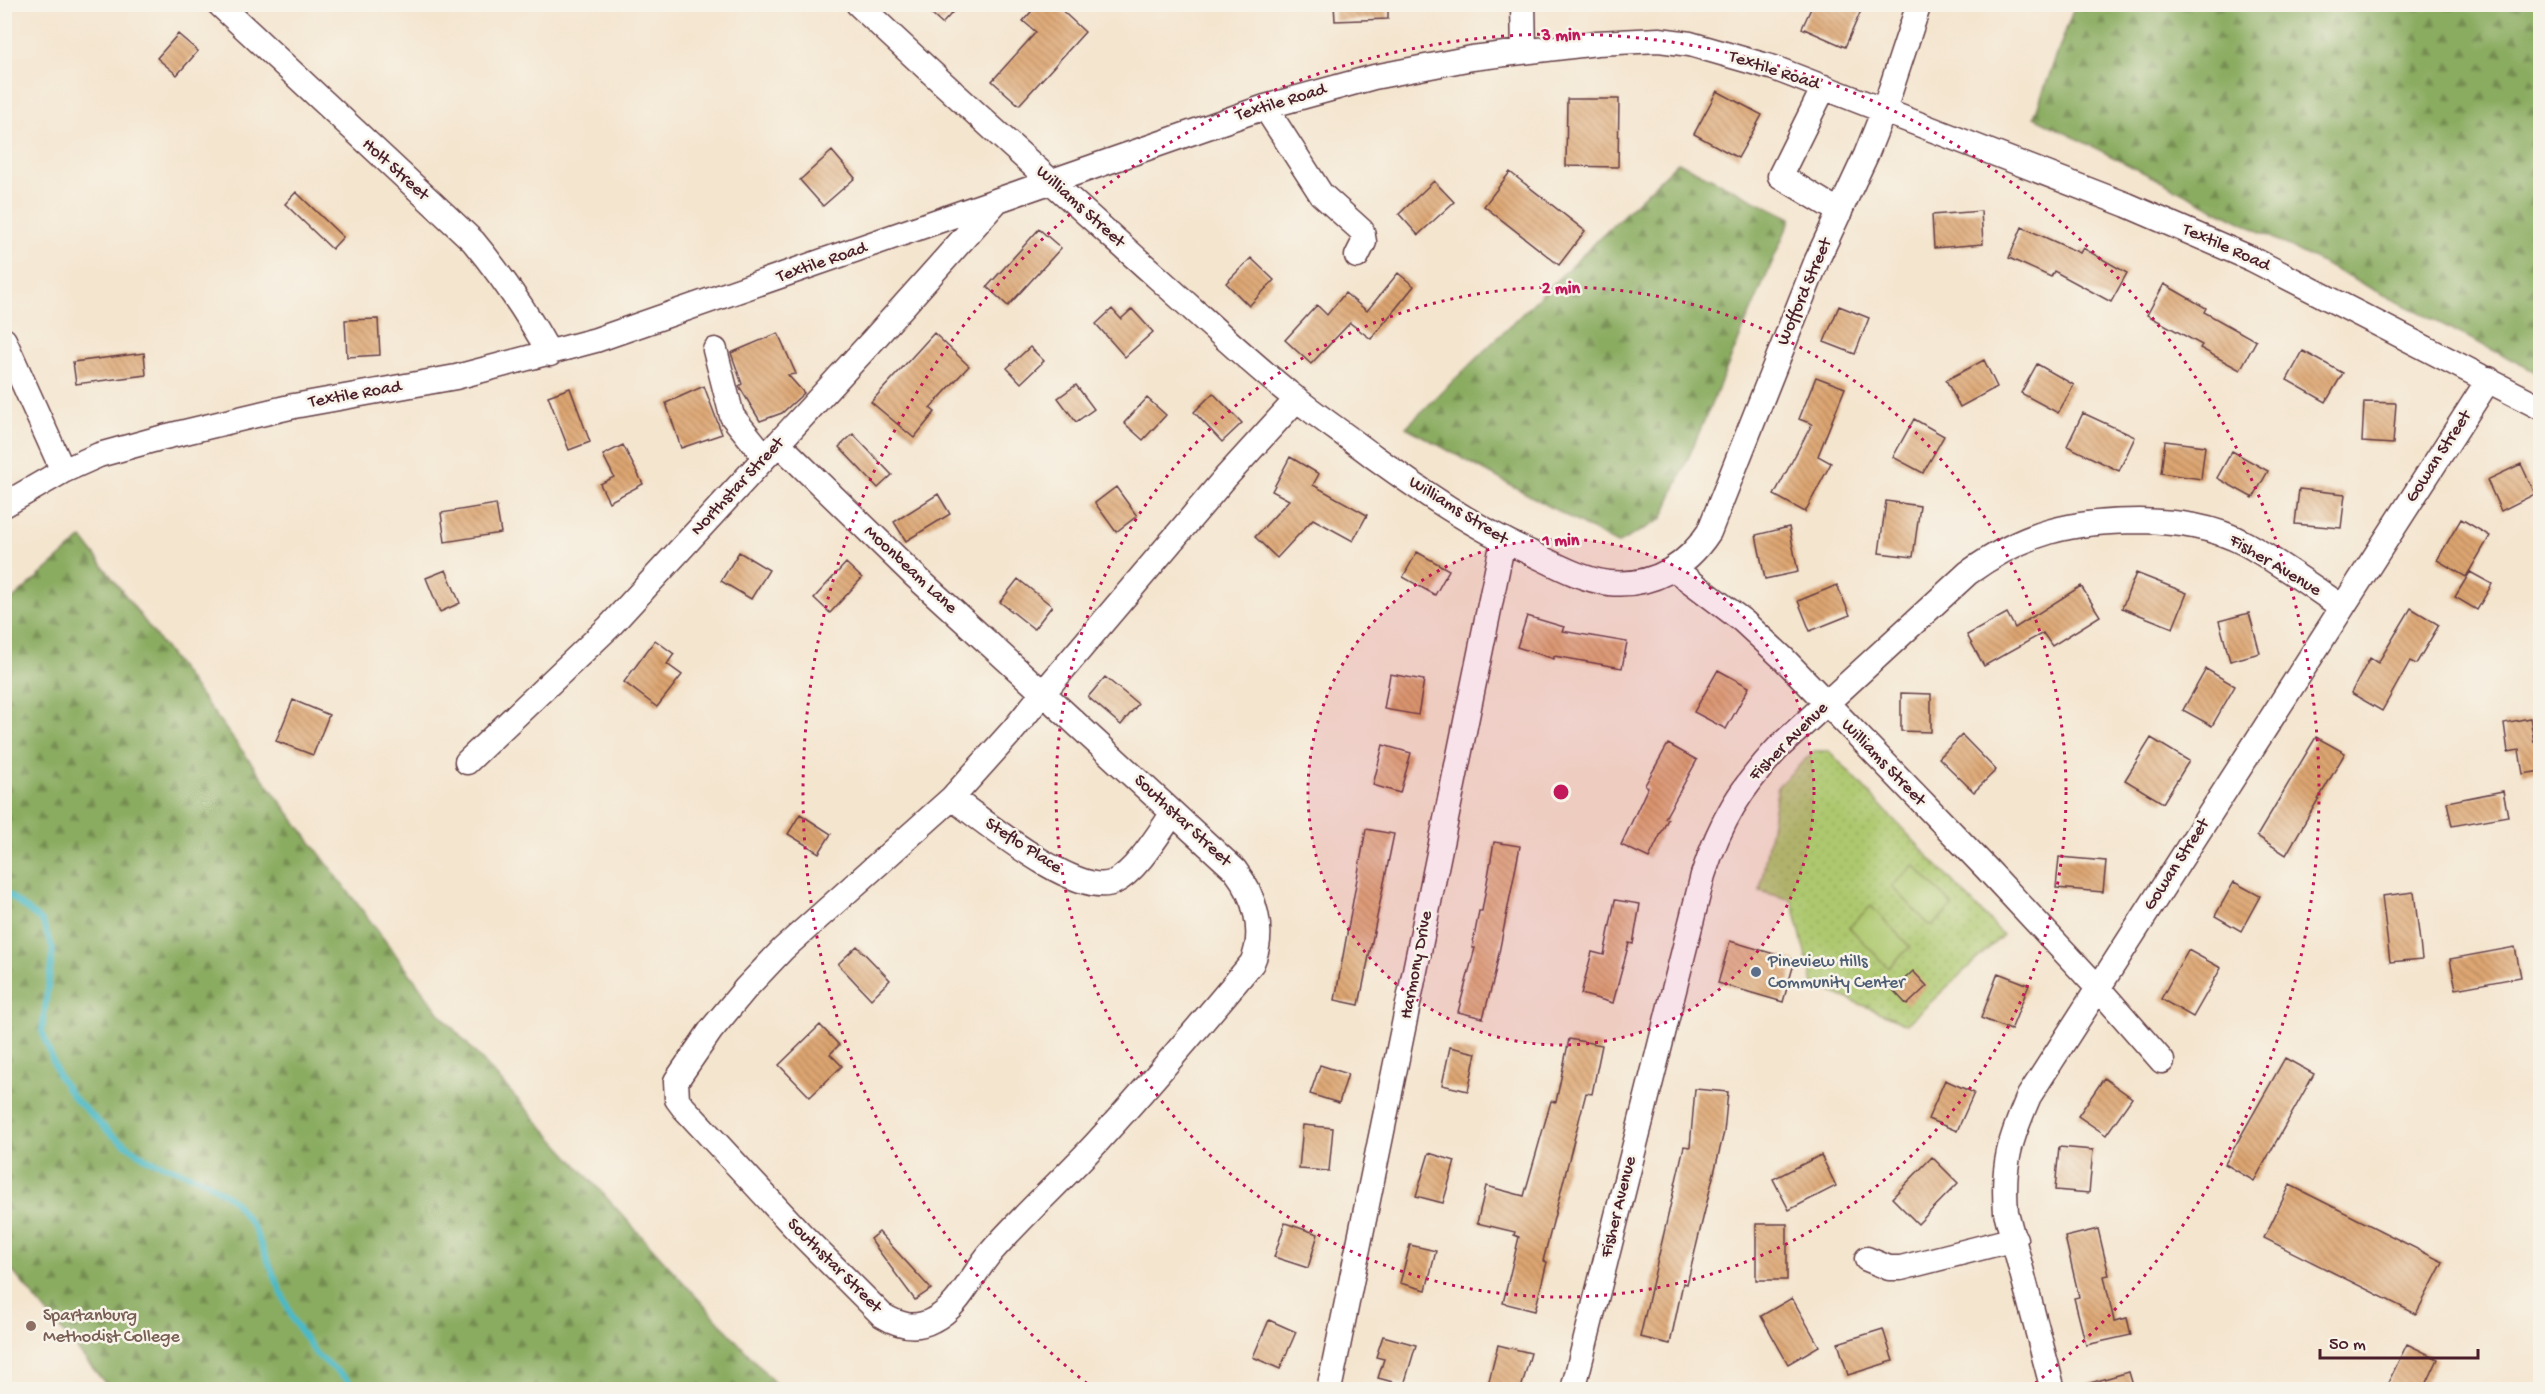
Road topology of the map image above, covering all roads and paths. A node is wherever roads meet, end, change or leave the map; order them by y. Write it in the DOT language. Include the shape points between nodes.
graph roads {
  1 [pos="858,4"];
  2 [pos="1523,4"];
  3 [pos="1919,4"];
  4 [pos="230,8"];
  5 [pos="1524,51"];
  6 [pos="1824,87"];
  7 [pos="1265,107"];
  8 [pos="1884,110"];
  9 [pos="1051,181"];
  10 [pos="998,200"];
  11 [pos="1840,212"];
  12 [pos="1357,256"];
  13 [pos="4,340"];
  14 [pos="715,350"];
  15 [pos="550,354"];
  16 [pos="2489,379"];
  17 [pos="1297,399"];
  18 [pos="2541,407"];
  19 [pos="771,450"];
  20 [pos="63,471"];
  21 [pos="4,505"];
  22 [pos="1503,541"];
  23 [pos="1674,569"];
  24 [pos="2342,607"];
  25 [pos="1043,693"];
  26 [pos="1827,704"];
  27 [pos="467,762"];
  28 [pos="952,798"];
  29 [pos="1173,813"];
  30 [pos="2098,988"];
  31 [pos="2162,1061"];
  32 [pos="2015,1239"];
  33 [pos="1867,1259"];
  34 [pos="1329,1389"];
  35 [pos="1574,1389"];
  36 [pos="2053,1389"];
  1 -- 9 [label="street, Williams Street"];
  2 -- 5 [label="street"];
  3 -- 8 [label="street, Wofford Street"];
  4 -- 15 [label="street, Holt Street" via="473,241 528,314"];
  5 -- 6 [label="street, Textile Road" via="1659,40 1690,44"];
  5 -- 7 [label="street, Textile Road" via="1374,77"];
  6 -- 8 [label="street, Textile Road"];
  6 -- 11 [label="street" via="1780,176"];
  7 -- 9 [label="street, Textile Road"];
  7 -- 12 [label="street" via="1321,194 1362,231 1364,242"];
  8 -- 11 [label="street, Wofford Street"];
  8 -- 16 [label="street, Textile Road" via="2127,205 2252,259"];
  9 -- 10 [label="street, Textile Road"];
  9 -- 17 [label="street, Williams Street"];
  10 -- 15 [label="street, Textile Road"];
  10 -- 19 [label="street, Northstar Street"];
  11 -- 23 [label="street, Wofford Street" via="1817,260 1709,532"];
  13 -- 20 [label="street"];
  14 -- 19 [label="street, Moonbeam Lane" via="732,416"];
  15 -- 20 [label="street, Textile Road" via="456,377 229,420 99,455"];
  16 -- 18 [label="street, Textile Road"];
  16 -- 24 [label="street, Gowan Street"];
  17 -- 22 [label="street, Williams Street" via="1420,490"];
  17 -- 25 [label="street, Southstar Street"];
  19 -- 25 [label="street, Moonbeam Lane"];
  19 -- 27 [label="street, Northstar Street" via="609,627"];
  20 -- 21 [label="street, Textile Road"];
  22 -- 23 [label="street, Williams Street" via="1607,583 1651,580"];
  22 -- 34 [label="street, Harmony Drive"];
  23 -- 26 [label="street, Williams Street" via="1743,621"];
  24 -- 26 [label="street, Fisher Avenue" via="2246,544 2210,529 2173,522 2098,521 2063,527 2004,549 1968,573"];
  24 -- 30 [label="street, Gowan Street"];
  25 -- 28 [label="street, Southstar Street"];
  25 -- 29 [label="street, Southstar Street"];
  26 -- 30 [label="street, Williams Street"];
  26 -- 35 [label="street, Fisher Avenue" via="1753,775 1715,839"];
  28 -- 29 [label="street, Steflo Place" via="1043,863 1084,883 1101,886 1115,882 1132,868"];
  28 -- 29 [label="street, Southstar Street" via="783,949 711,1030 676,1081 675,1089 677,1099 698,1124 800,1233 882,1315 907,1326 934,1320 958,1297 991,1252 1098,1141 1252,963 1259,934 1256,910 1242,878"];
  30 -- 31 [label="street, Williams Street"];
  30 -- 32 [label="street, Gowan Street" via="2029,1096 2016,1126 2007,1154 2004,1183 2006,1212"];
  32 -- 33 [label="street" via="1900,1268"];
  32 -- 36 [label="street, Gowan Street"];
}
